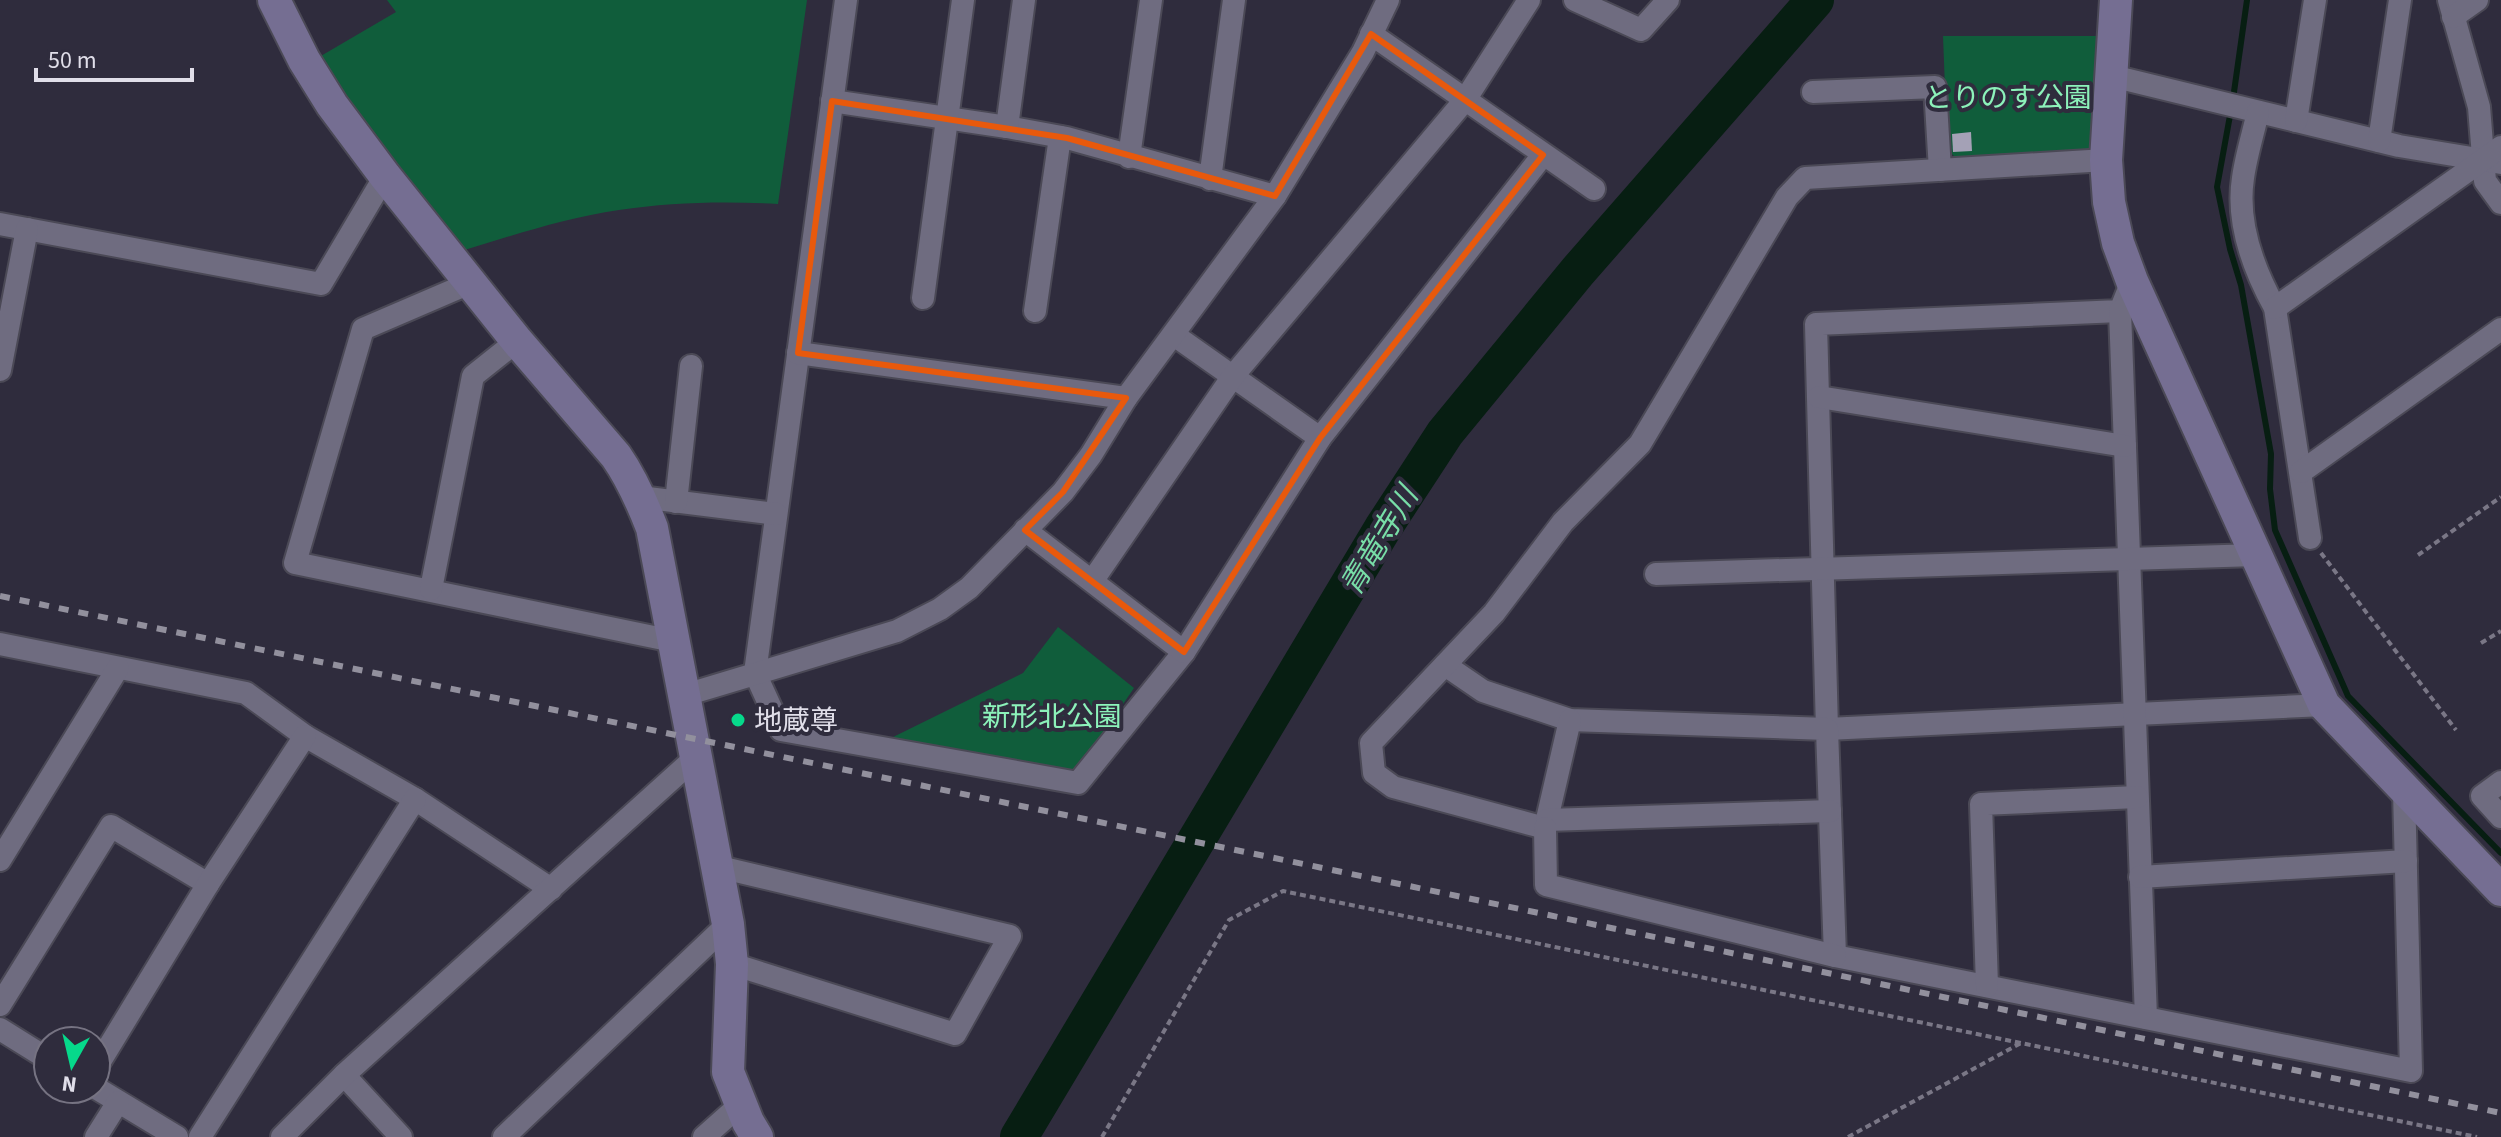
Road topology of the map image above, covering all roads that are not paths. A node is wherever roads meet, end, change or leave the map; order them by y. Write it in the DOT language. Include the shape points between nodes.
graph roads {
  1 [pos="274,0"];
  2 [pos="846,0"];
  3 [pos="963,0"];
  4 [pos="1024,0"];
  5 [pos="1151,0"];
  6 [pos="1234,0"];
  7 [pos="1388,0"];
  8 [pos="1529,0"];
  9 [pos="1575,0"];
  10 [pos="1668,0"];
  11 [pos="2116,0"];
  12 [pos="2315,0"];
  13 [pos="2400,0"];
  14 [pos="2477,0"];
  15 [pos="2451,8"];
  16 [pos="1371,34"];
  17 [pos="2112,76"];
  18 [pos="1813,92"];
  19 [pos="1465,100"];
  20 [pos="832,101"];
  21 [pos="2258,112"];
  22 [pos="946,119"];
  23 [pos="2296,121"];
  24 [pos="1007,127"];
  25 [pos="1060,137"];
  26 [pos="2379,141"];
  27 [pos="1543,155"];
  28 [pos="1129,157"];
  29 [pos="2495,157"];
  30 [pos="2106,160"];
  31 [pos="1940,170"];
  32 [pos="385,176"];
  33 [pos="1210,179"];
  34 [pos="1594,189"];
  35 [pos="1275,196"];
  36 [pos="2501,203"];
  37 [pos="0,224"];
  38 [pos="27,229"];
  39 [pos="2132,281"];
  40 [pos="470,283"];
  41 [pos="923,298"];
  42 [pos="2275,308"];
  43 [pos="1035,311"];
  44 [pos="2120,311"];
  45 [pos="2501,329"];
  46 [pos="1174,335"];
  47 [pos="517,341"];
  48 [pos="798,353"];
  49 [pos="691,366"];
  50 [pos="0,370"];
  51 [pos="1233,376"];
  52 [pos="1819,397"];
  53 [pos="1126,398"];
  54 [pos="1320,438"];
  55 [pos="2125,446"];
  56 [pos="2301,472"];
  57 [pos="640,497"];
  58 [pos="676,502"];
  59 [pos="776,514"];
  60 [pos="1025,530"];
  61 [pos="2310,538"];
  62 [pos="2256,555"];
  63 [pos="2129,559"];
  64 [pos="1824,569"];
  65 [pos="1656,574"];
  66 [pos="1093,580"];
  67 [pos="431,589"];
  68 [pos="673,641"];
  69 [pos="0,644"];
  70 [pos="1184,652"];
  71 [pos="1445,665"];
  72 [pos="118,668"];
  73 [pos="755,673"];
  74 [pos="685,695"];
  75 [pos="2324,705"];
  76 [pos="2134,713"];
  77 [pos="1570,720"];
  78 [pos="1827,729"];
  79 [pos="305,736"];
  80 [pos="695,758"];
  81 [pos="2501,782"];
  82 [pos="2404,790"];
  83 [pos="2137,797"];
  84 [pos="415,799"];
  85 [pos="1830,811"];
  86 [pos="2501,817"];
  87 [pos="1546,824"];
  88 [pos="0,860"];
  89 [pos="2406,861"];
  90 [pos="715,866"];
  91 [pos="2140,877"];
  92 [pos="208,884"];
  93 [pos="551,889"];
  94 [pos="2501,890"];
  95 [pos="728,924"];
  96 [pos="1835,956"];
  97 [pos="732,964"];
  98 [pos="1987,986"];
  99 [pos="0,1005"];
  100 [pos="2146,1018"];
  101 [pos="0,1029"];
  102 [pos="112,1042"];
  103 [pos="32,1049"];
  104 [pos="344,1075"];
  105 [pos="112,1098"];
  106 [pos="118,1102"];
  107 [pos="741,1104"];
  108 [pos="96,1137"];
  109 [pos="177,1137"];
  110 [pos="200,1137"];
  111 [pos="282,1137"];
  112 [pos="401,1137"];
  113 [pos="504,1137"];
  114 [pos="704,1137"];
  115 [pos="757,1137"];
  1 -- 32 [label="street" via="332,105"];
  2 -- 20 [label="street"];
  3 -- 22 [label="street"];
  4 -- 24 [label="street"];
  5 -- 28 [label="street"];
  6 -- 33 [label="street"];
  7 -- 16 [label="street"];
  8 -- 19 [label="street"];
  9 -- 10 [label="street" via="1641,30"];
  11 -- 17 [label="street"];
  12 -- 23 [label="street"];
  13 -- 26 [label="street"];
  14 -- 15 [label="street"];
  15 -- 29 [label="street"];
  16 -- 19 [label="street"];
  16 -- 35 [label="street"];
  17 -- 21 [label="street"];
  17 -- 30 [label="street"];
  18 -- 31 [label="street" via="1935,87"];
  19 -- 27 [label="street"];
  19 -- 51 [label="street"];
  20 -- 22 [label="street"];
  20 -- 48 [label="street"];
  21 -- 23 [label="street"];
  21 -- 42 [label="street" via="2241,206 2259,279"];
  22 -- 24 [label="street"];
  22 -- 41 [label="street"];
  23 -- 26 [label="street"];
  24 -- 25 [label="street"];
  25 -- 28 [label="street"];
  25 -- 43 [label="street"];
  26 -- 29 [label="street"];
  27 -- 34 [label="street"];
  27 -- 54 [label="street"];
  28 -- 33 [label="street"];
  29 -- 36 [label="street" via="2485,181"];
  29 -- 42 [label="street"];
  30 -- 31 [label="street"];
  30 -- 39 [label="street" via="2109,202"];
  31 -- 71 [label="street" via="1805,178 1787,197 1640,444 1563,522 1494,613"];
  32 -- 38 [label="street" via="321,284"];
  32 -- 40 [label="street"];
  33 -- 35 [label="street"];
  35 -- 46 [label="street"];
  37 -- 38 [label="street"];
  38 -- 50 [label="street"];
  39 -- 44 [label="street"];
  39 -- 62 [label="street"];
  40 -- 47 [label="street"];
  40 -- 67 [label="street" via="363,329 295,563"];
  42 -- 56 [label="street"];
  44 -- 52 [label="street" via="1816,324"];
  44 -- 55 [label="street"];
  45 -- 56 [label="street"];
  46 -- 51 [label="street"];
  46 -- 53 [label="street"];
  47 -- 57 [label="street" via="609,448"];
  47 -- 67 [label="street" via="473,376"];
  48 -- 53 [label="street"];
  48 -- 59 [label="street"];
  49 -- 58 [label="street"];
  51 -- 54 [label="street"];
  51 -- 66 [label="street"];
  52 -- 55 [label="street"];
  52 -- 64 [label="street"];
  53 -- 60 [label="street" via="1063,492"];
  54 -- 70 [label="street"];
  55 -- 63 [label="street"];
  56 -- 61 [label="street"];
  57 -- 58 [label="street"];
  57 -- 68 [label="street" via="652,528"];
  58 -- 59 [label="street"];
  59 -- 73 [label="street"];
  60 -- 66 [label="street"];
  60 -- 73 [label="street" via="969,588 940,609 897,631"];
  62 -- 63 [label="street"];
  62 -- 75 [label="street"];
  63 -- 64 [label="street"];
  63 -- 76 [label="street"];
  64 -- 65 [label="street"];
  64 -- 78 [label="street"];
  66 -- 70 [label="street"];
  67 -- 68 [label="street"];
  68 -- 74 [label="street"];
  69 -- 72 [label="street"];
  70 -- 73 [label="street" via="1078,783 781,730"];
  71 -- 77 [label="street" via="1483,691"];
  71 -- 87 [label="street" via="1371,743 1374,773 1393,787"];
  72 -- 79 [label="street" via="246,693"];
  72 -- 88 [label="street"];
  73 -- 74 [label="street"];
  74 -- 80 [label="street"];
  75 -- 76 [label="street"];
  75 -- 82 [label="street"];
  76 -- 78 [label="street"];
  76 -- 83 [label="street"];
  77 -- 78 [label="street"];
  77 -- 87 [label="street"];
  78 -- 85 [label="street"];
  79 -- 84 [label="street"];
  79 -- 92 [label="street"];
  80 -- 90 [label="street"];
  80 -- 93 [label="street"];
  81 -- 86 [label="street" via="2482,796"];
  82 -- 89 [label="street"];
  82 -- 94 [label="street"];
  83 -- 91 [label="street"];
  83 -- 98 [label="street" via="1981,804"];
  84 -- 93 [label="street"];
  84 -- 110 [label="street"];
  85 -- 87 [label="street"];
  85 -- 96 [label="street"];
  87 -- 96 [label="street" via="1546,885"];
  89 -- 91 [label="street"];
  89 -- 100 [label="street" via="2411,1071"];
  90 -- 95 [label="street"];
  90 -- 97 [label="street" via="1010,936 955,1034"];
  91 -- 100 [label="street"];
  92 -- 99 [label="street" via="111,826"];
  92 -- 102 [label="street"];
  93 -- 104 [label="street"];
  95 -- 97 [label="street"];
  95 -- 113 [label="street"];
  96 -- 98 [label="street"];
  97 -- 107 [label="street" via="728,1072"];
  98 -- 100 [label="street"];
  101 -- 103 [label="street"];
  104 -- 111 [label="street"];
  104 -- 112 [label="street"];
  105 -- 106 [label="street"];
  106 -- 108 [label="street"];
  106 -- 109 [label="street"];
  107 -- 114 [label="street"];
  107 -- 115 [label="street"];
}
